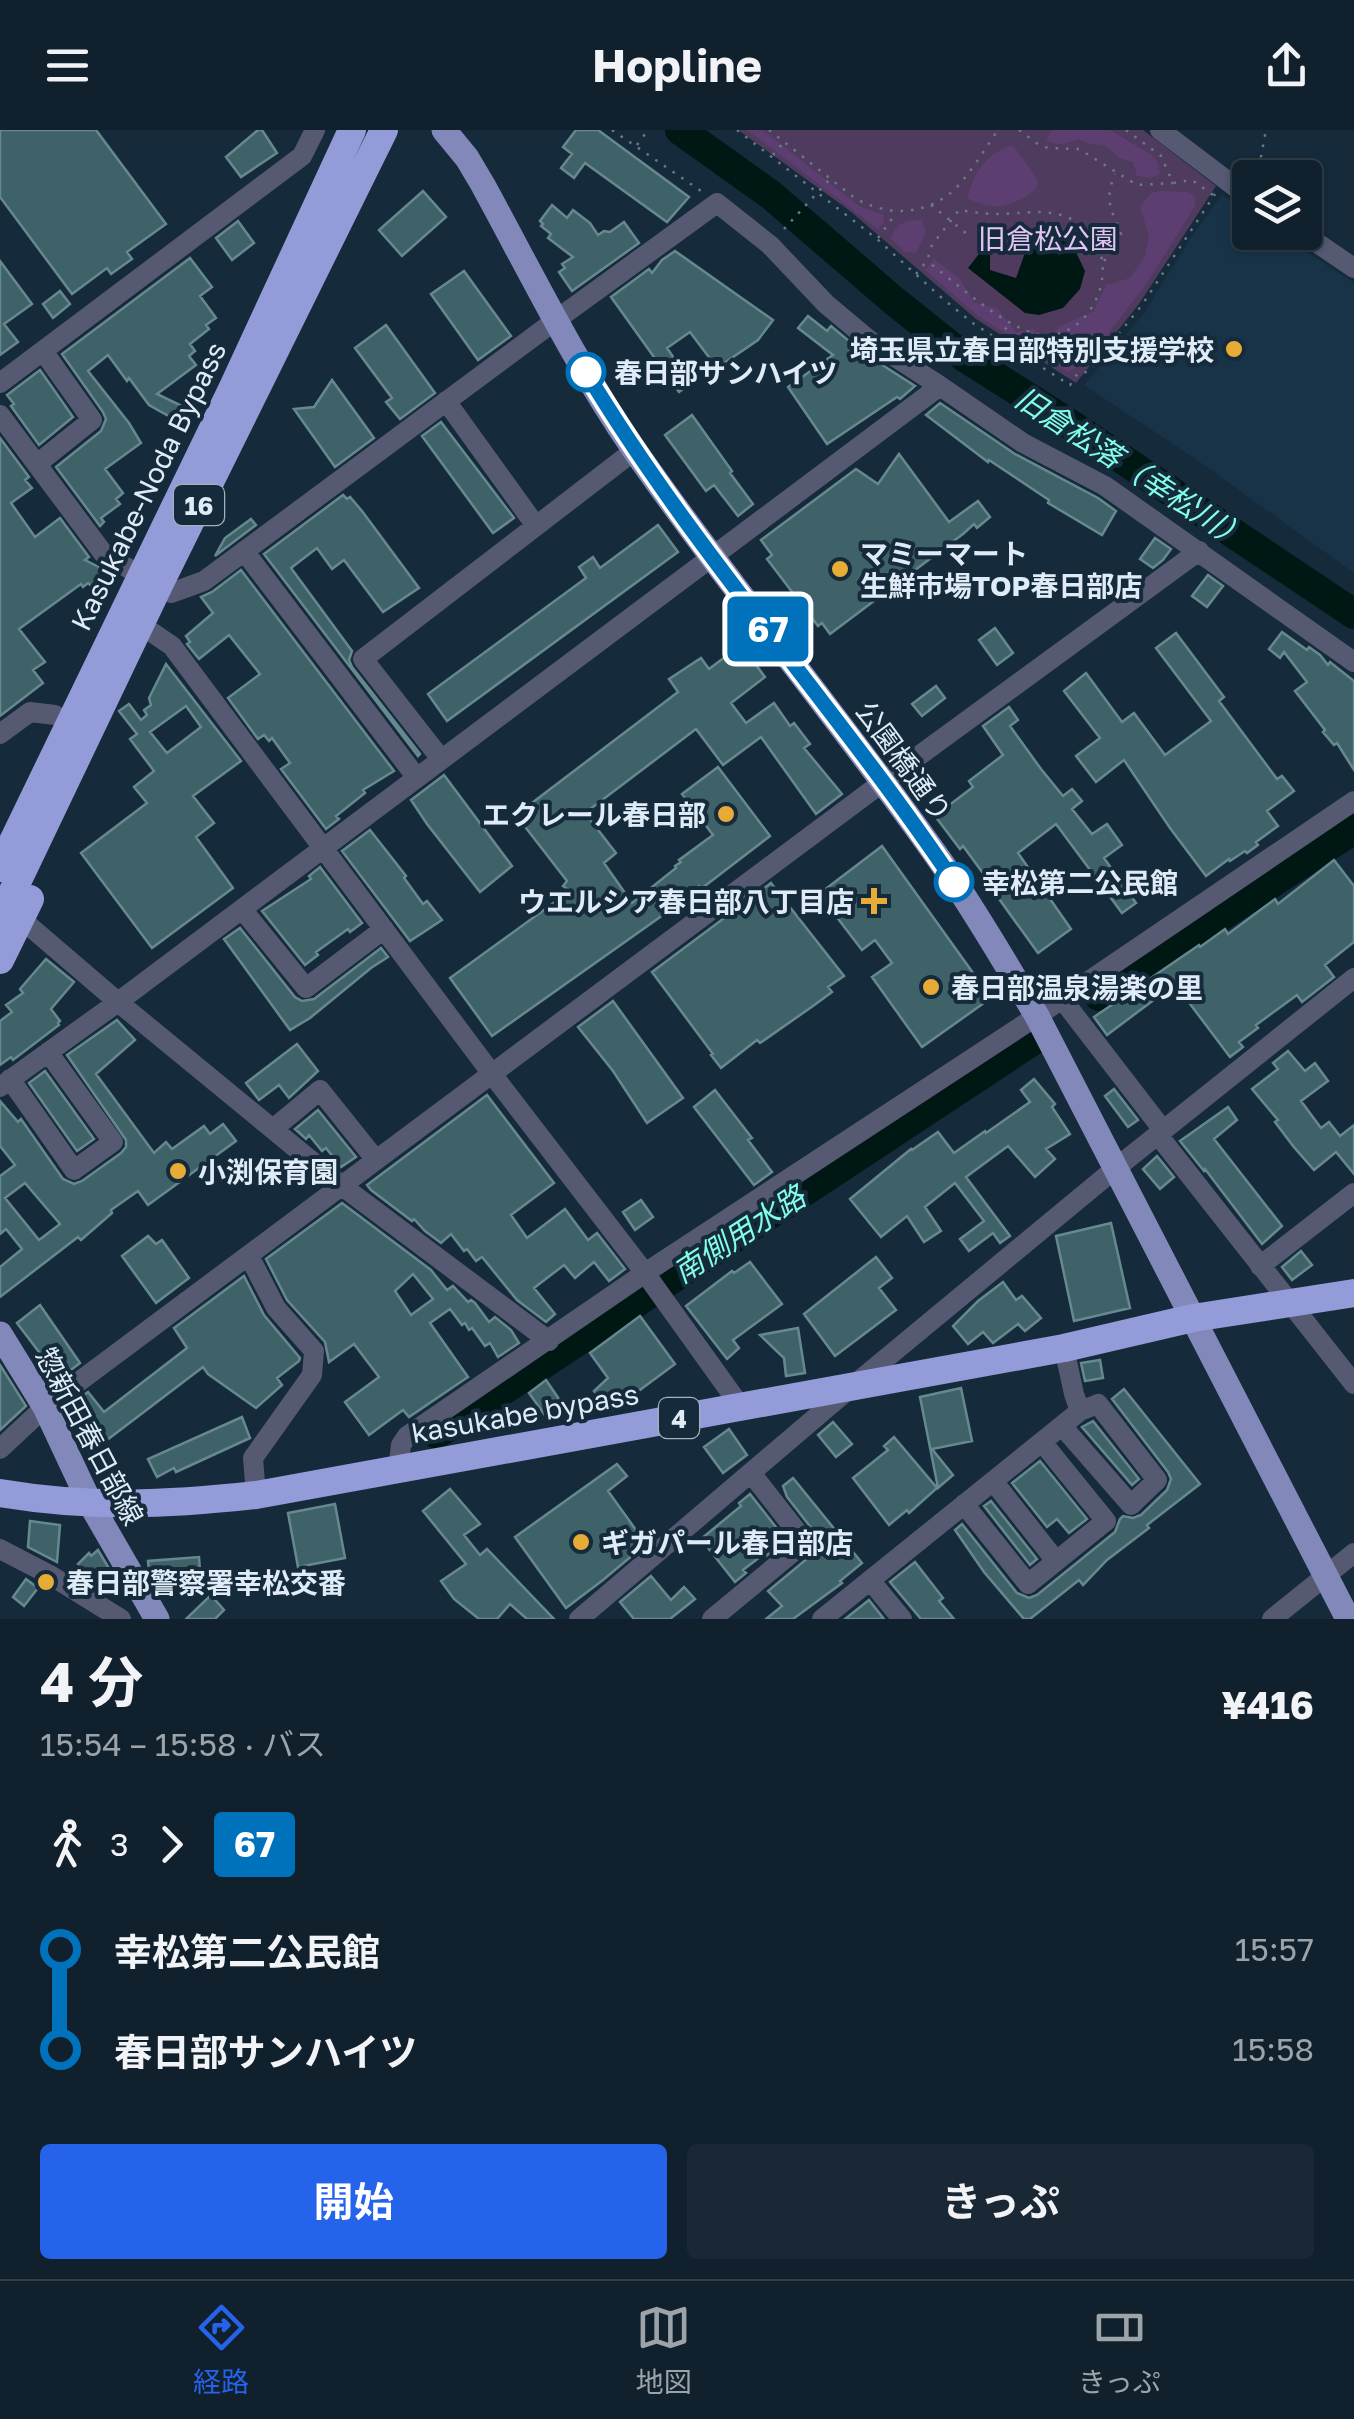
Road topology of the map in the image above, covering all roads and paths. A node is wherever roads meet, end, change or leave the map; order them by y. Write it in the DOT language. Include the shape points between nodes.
graph roads {
  1 [pos="315,130"];
  2 [pos="352,130"];
  3 [pos="384,130"];
  4 [pos="444,130"];
  5 [pos="612,130"];
  6 [pos="648,130"];
  7 [pos="737,130"];
  8 [pos="769,130"];
  9 [pos="998,130"];
  10 [pos="1019,130"];
  11 [pos="1126,130"];
  12 [pos="1160,130"];
  13 [pos="1266,130"];
  14 [pos="783,143"];
  15 [pos="636,146"];
  16 [pos="772,156"];
  17 [pos="1260,160"];
  18 [pos="1116,172"];
  19 [pos="830,179"];
  20 [pos="1174,183"];
  21 [pos="1219,187"];
  22 [pos="819,192"];
  23 [pos="1232,192"];
  24 [pos="716,204"];
  25 [pos="930,204"];
  26 [pos="896,212"];
  27 [pos="951,221"];
  28 [pos="779,234"];
  29 [pos="972,238"];
  30 [pos="877,239"];
  31 [pos="1322,246"];
  32 [pos="926,261"];
  33 [pos="1104,262"];
  34 [pos="1354,268"];
  35 [pos="916,274"];
  36 [pos="556,320"];
  37 [pos="1010,323"];
  38 [pos="998,339"];
  39 [pos="43,351"];
  40 [pos="0,383"];
  41 [pos="940,386"];
  42 [pos="446,401"];
  43 [pos="249,404"];
  44 [pos="0,414"];
  45 [pos="635,450"];
  46 [pos="37,464"];
  47 [pos="536,526"];
  48 [pos="244,551"];
  49 [pos="1199,552"];
  50 [pos="713,556"];
  51 [pos="137,584"];
  52 [pos="171,593"];
  53 [pos="153,633"];
  54 [pos="1354,662"];
  55 [pos="54,715"];
  56 [pos="0,734"];
  57 [pos="441,759"];
  58 [pos="417,778"];
  59 [pos="883,782"];
  60 [pos="1354,801"];
  61 [pos="0,826"];
  62 [pos="324,847"];
  63 [pos="0,868"];
  64 [pos="242,909"];
  65 [pos="10,918"];
  66 [pos="384,929"];
  67 [pos="0,960"];
  68 [pos="1354,978"];
  69 [pos="1062,999"];
  70 [pos="118,1002"];
  71 [pos="1037,1016"];
  72 [pos="48,1052"];
  73 [pos="492,1074"];
  74 [pos="5,1083"];
  75 [pos="272,1129"];
  76 [pos="1160,1132"];
  77 [pos="376,1160"];
  78 [pos="1116,1168"];
  79 [pos="342,1186"];
  80 [pos="1354,1192"];
  81 [pos="249,1256"];
  82 [pos="1260,1266"];
  83 [pos="653,1284"];
  84 [pos="1354,1292"];
  85 [pos="1290,1304"];
  86 [pos="1193,1318"];
  87 [pos="0,1334"];
  88 [pos="549,1340"];
  89 [pos="1064,1348"];
  90 [pos="855,1384"];
  91 [pos="1354,1384"];
  92 [pos="46,1407"];
  93 [pos="741,1407"];
  94 [pos="1080,1412"];
  95 [pos="1062,1426"];
  96 [pos="1042,1442"];
  97 [pos="0,1449"];
  98 [pos="398,1470"];
  99 [pos="751,1473"];
  100 [pos="993,1482"];
  101 [pos="0,1492"];
  102 [pos="256,1494"];
  103 [pos="90,1503"];
  104 [pos="964,1504"];
  105 [pos="0,1550"];
  106 [pos="1354,1553"];
  107 [pos="1056,1561"];
  108 [pos="1326,1576"];
  109 [pos="870,1580"];
  110 [pos="604,1611"];
  111 [pos="121,1619"];
  112 [pos="157,1619"];
  113 [pos="579,1619"];
  114 [pos="712,1619"];
  115 [pos="822,1619"];
  116 [pos="902,1619"];
  117 [pos="1272,1619"];
  118 [pos="1348,1619"];
  1 -- 39 [label="street" via="302,156"];
  2 -- 51 [label="highway, Kasukabe-Noda Bypass / 16"];
  3 -- 43 [label="highway, Kasukabe-Noda Bypass / 16"];
  4 -- 36 [label="main road, 公園橋通り" via="483,185"];
  5 -- 15 [label="path"];
  6 -- 15 [label="path"];
  7 -- 16 [label="path"];
  8 -- 14 [label="path"];
  9 -- 25 [label="path" via="952,193"];
  10 -- 18 [label="path" via="1048,148 1079,149"];
  11 -- 20 [label="path" via="1161,156"];
  12 -- 21 [label="street"];
  13 -- 17 [label="path"];
  14 -- 16 [label="path"];
  14 -- 19 [label="path"];
  15 -- 24 [label="path"];
  16 -- 22 [label="path"];
  18 -- 20 [label="path" via="1137,185"];
  18 -- 33 [label="path" via="1108,204 1120,234"];
  19 -- 22 [label="path"];
  19 -- 26 [label="path" via="856,199"];
  20 -- 21 [label="path"];
  21 -- 23 [label="street"];
  21 -- 38 [label="path" via="1142,305 1070,385"];
  22 -- 28 [label="path"];
  22 -- 30 [label="path"];
  24 -- 36 [label="street"];
  24 -- 41 [label="street" via="868,340"];
  25 -- 26 [label="path"];
  25 -- 27 [label="path"];
  26 -- 30 [label="path"];
  27 -- 29 [label="path"];
  27 -- 32 [label="path"];
  27 -- 33 [label="path" via="959,210 1065,216 1092,236"];
  30 -- 35 [label="path"];
  31 -- 34 [label="street"];
  32 -- 35 [label="path"];
  32 -- 37 [label="path"];
  33 -- 37 [label="path" via="1096,299 1072,328 1042,335"];
  35 -- 38 [label="path"];
  36 -- 42 [label="street"];
  36 -- 45 [label="main road, 公園橋通り"];
  37 -- 38 [label="path"];
  39 -- 40 [label="street"];
  39 -- 46 [label="street" via="92,420"];
  41 -- 49 [label="street"];
  41 -- 50 [label="street"];
  42 -- 47 [label="street"];
  42 -- 48 [label="street"];
  43 -- 52 [label="highway, 16"];
  43 -- 65 [label="highway, Kasukabe-Noda Bypass / 16"];
  44 -- 46 [label="street"];
  45 -- 47 [label="street"];
  45 -- 50 [label="main road, 公園橋通り"];
  46 -- 51 [label="street" via="104,553"];
  47 -- 57 [label="street" via="363,659"];
  48 -- 52 [label="street" via="204,581"];
  48 -- 58 [label="street"];
  49 -- 54 [label="street"];
  49 -- 59 [label="street"];
  50 -- 57 [label="street"];
  50 -- 59 [label="main road, 公園橋通り"];
  51 -- 55 [label="highway, 16"];
  51 -- 63 [label="highway, Kasukabe-Noda Bypass / 16"];
  52 -- 53 [label="highway, 16"];
  53 -- 62 [label="street" via="172,646"];
  53 -- 65 [label="highway, 16" via="106,741"];
  55 -- 56 [label="street" via="30,712"];
  55 -- 61 [label="highway, 16"];
  57 -- 58 [label="street"];
  58 -- 62 [label="street"];
  59 -- 71 [label="main road, 公園橋通り" via="968,902"];
  59 -- 73 [label="street"];
  60 -- 69 [label="street"];
  62 -- 64 [label="street"];
  62 -- 66 [label="street"];
  64 -- 66 [label="street" via="306,988"];
  64 -- 70 [label="street"];
  65 -- 67 [label="highway, 16"];
  65 -- 70 [label="street"];
  66 -- 73 [label="street"];
  68 -- 76 [label="street"];
  69 -- 71 [label="street"];
  69 -- 76 [label="street"];
  70 -- 72 [label="street"];
  70 -- 75 [label="street"];
  71 -- 78 [label="main road, 公園橋通り"];
  71 -- 83 [label="street"];
  72 -- 74 [label="street"];
  72 -- 74 [label="street" via="114,1142 74,1170"];
  73 -- 77 [label="street"];
  73 -- 83 [label="street"];
  75 -- 77 [label="street" via="320,1090"];
  75 -- 79 [label="street"];
  76 -- 78 [label="street"];
  76 -- 82 [label="street"];
  77 -- 79 [label="street"];
  78 -- 86 [label="main road, 公園橋通り"];
  78 -- 90 [label="street"];
  79 -- 81 [label="street"];
  79 -- 88 [label="street"];
  80 -- 82 [label="street"];
  81 -- 92 [label="street"];
  81 -- 102 [label="street" via="276,1308 314,1351 312,1374 253,1458"];
  82 -- 85 [label="street"];
  83 -- 88 [label="street"];
  83 -- 93 [label="street"];
  84 -- 85 [label="highway, kasukabe bypass / 4"];
  85 -- 86 [label="highway, kasukabe bypass / 4"];
  85 -- 91 [label="street"];
  86 -- 89 [label="highway, kasukabe bypass / 4"];
  86 -- 108 [label="main road, 公園橋通り"];
  87 -- 92 [label="main road, 惣新田春日部線"];
  88 -- 98 [label="street" via="407,1436"];
  89 -- 90 [label="highway, kasukabe bypass / 4"];
  89 -- 94 [label="street"];
  90 -- 93 [label="highway, kasukabe bypass / 4"];
  90 -- 99 [label="street"];
  92 -- 97 [label="street"];
  92 -- 103 [label="main road, 惣新田春日部線"];
  93 -- 98 [label="highway, kasukabe bypass / 4"];
  94 -- 95 [label="street"];
  94 -- 95 [label="street" via="1098,1404 1157,1480 1131,1505"];
  95 -- 96 [label="street"];
  96 -- 100 [label="street"];
  96 -- 107 [label="street" via="1106,1521"];
  98 -- 102 [label="highway, kasukabe bypass / 4"];
  99 -- 110 [label="street"];
  99 -- 114 [label="street" via="804,1542"];
  100 -- 104 [label="street"];
  100 -- 107 [label="street"];
  101 -- 103 [label="highway, kasukabe bypass / 4"];
  102 -- 103 [label="highway, kasukabe bypass / 4" via="159,1510"];
  103 -- 112 [label="main road, 惣新田春日部線"];
  104 -- 107 [label="street" via="1028,1584"];
  104 -- 109 [label="street"];
  105 -- 111 [label="street"];
  106 -- 108 [label="street"];
  108 -- 117 [label="street"];
  108 -- 118 [label="main road, 公園橋通り"];
  109 -- 115 [label="street"];
  109 -- 116 [label="street"];
  110 -- 113 [label="street"];
}
